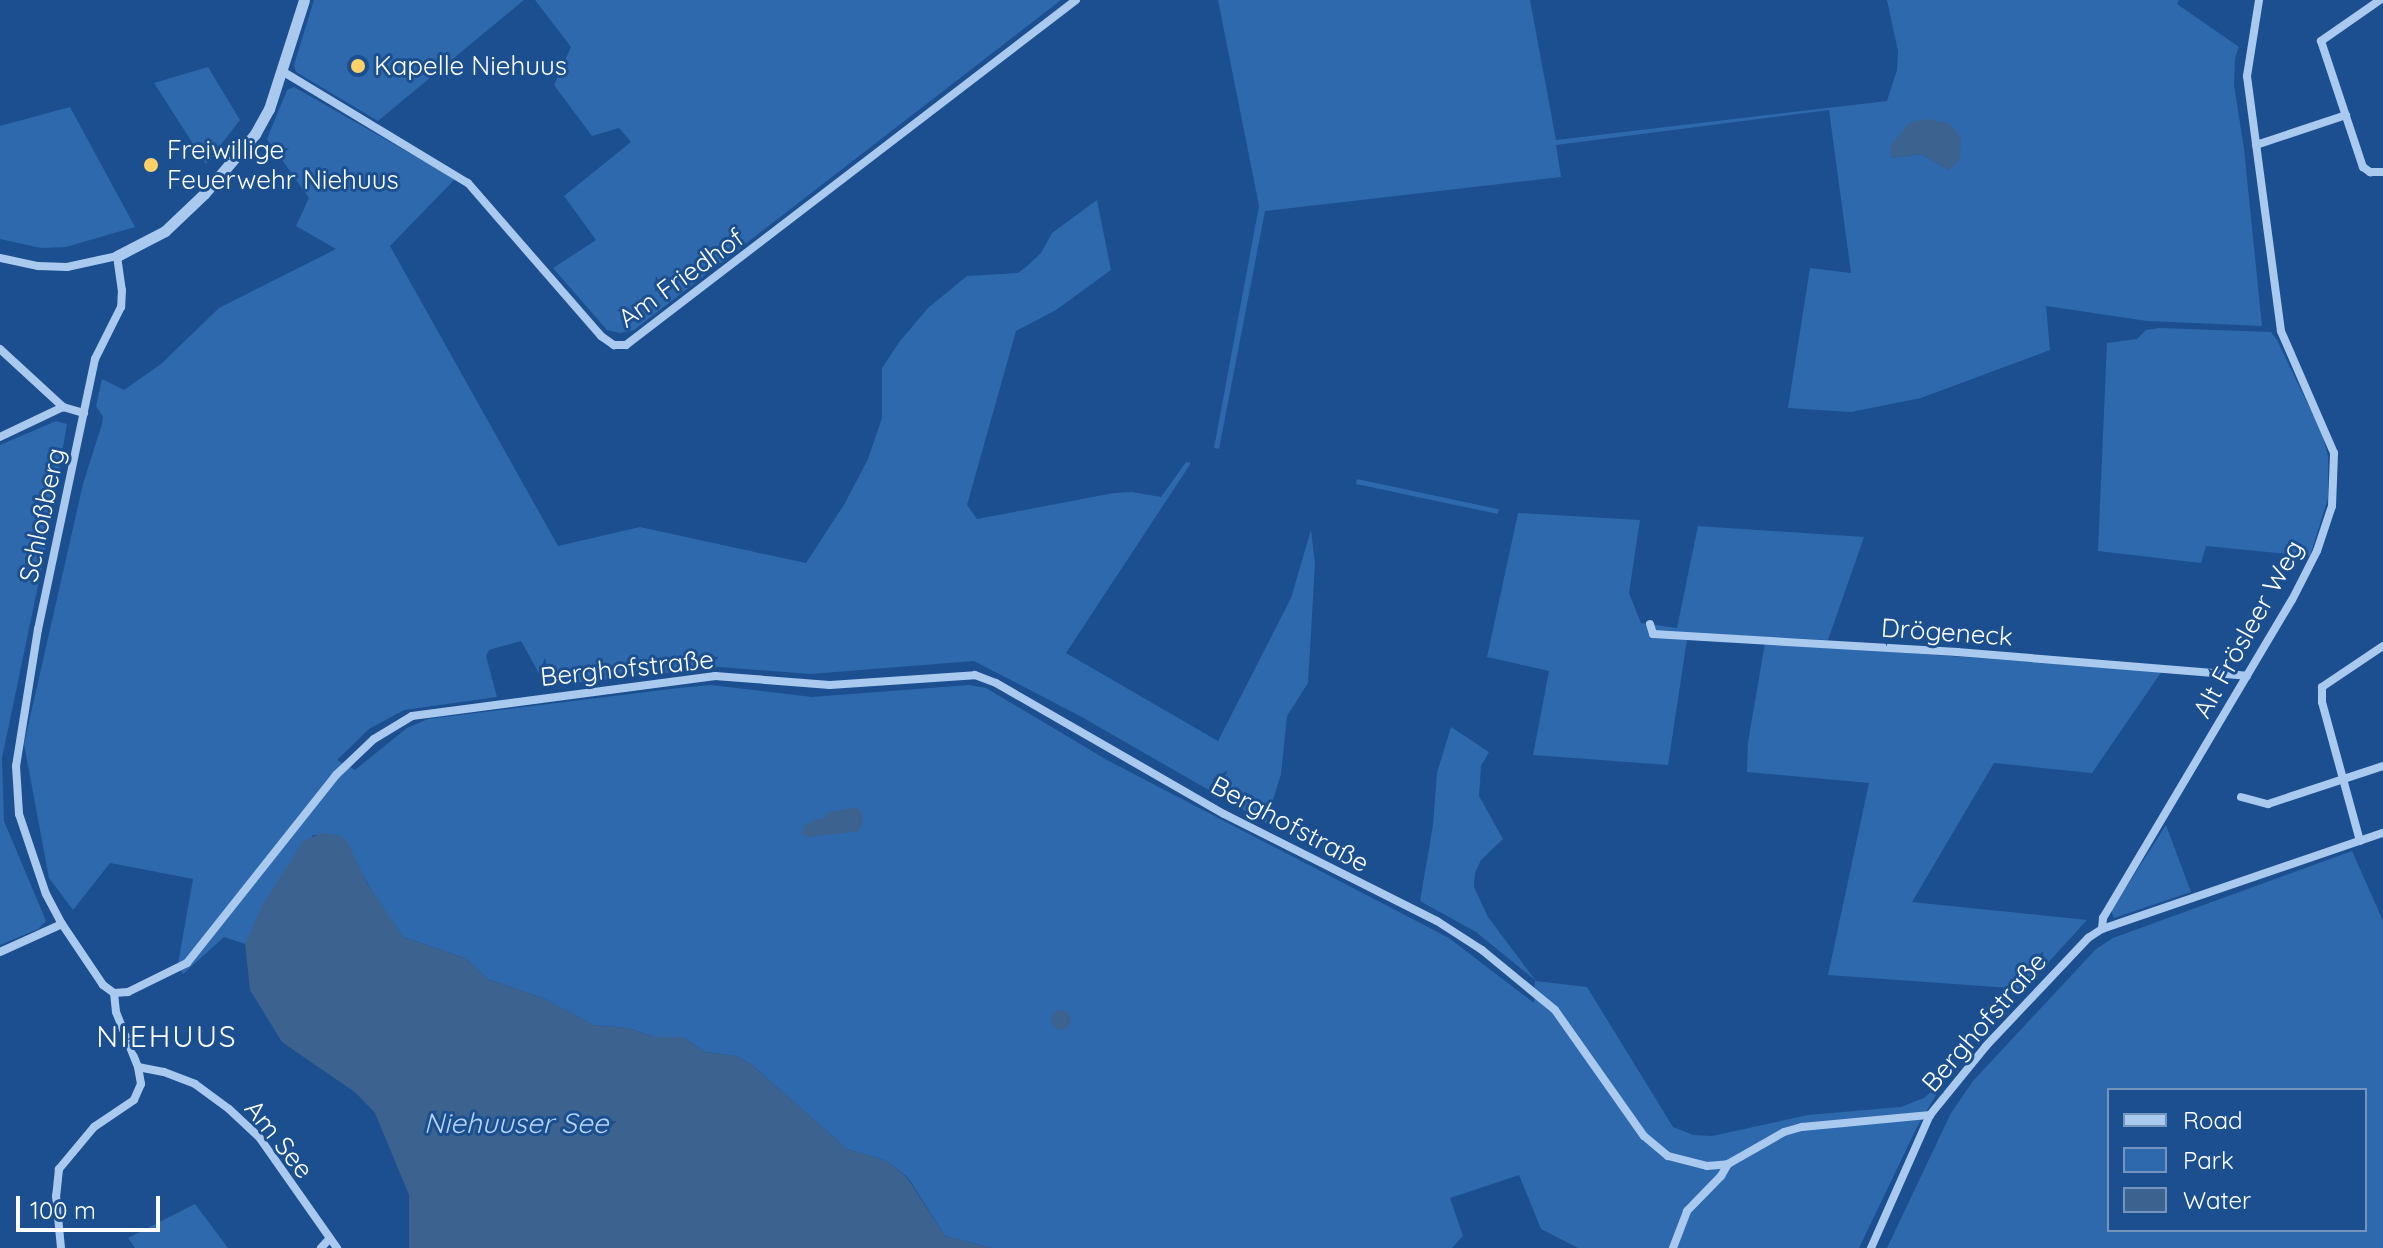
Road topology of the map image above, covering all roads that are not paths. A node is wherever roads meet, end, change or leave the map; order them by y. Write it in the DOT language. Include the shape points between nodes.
graph roads {
  1 [pos="304,0"];
  2 [pos="1076,0"];
  3 [pos="2259,0"];
  4 [pos="2380,0"];
  5 [pos="282,71"];
  6 [pos="2346,115"];
  7 [pos="2256,145"];
  8 [pos="2383,172"];
  9 [pos="117,256"];
  10 [pos="0,258"];
  11 [pos="0,349"];
  12 [pos="63,407"];
  13 [pos="84,413"];
  14 [pos="0,437"];
  15 [pos="1650,624"];
  16 [pos="2383,646"];
  17 [pos="2247,676"];
  18 [pos="2383,766"];
  19 [pos="2342,779"];
  20 [pos="2241,797"];
  21 [pos="2383,833"];
  22 [pos="2360,841"];
  23 [pos="62,924"];
  24 [pos="2102,929"];
  25 [pos="0,952"];
  26 [pos="114,993"];
  27 [pos="138,1067"];
  28 [pos="1930,1115"];
  29 [pos="1728,1164"];
  30 [pos="330,1238"];
  31 [pos="61,1248"];
  32 [pos="321,1248"];
  33 [pos="337,1248"];
  34 [pos="1673,1248"];
  35 [pos="1871,1248"];
  1 -- 5 [label="street"];
  2 -- 5 [label="street, Am Friedhof" via="626,345 614,345 601,336 468,183"];
  3 -- 7 [label="street, Alt Frösleer Weg" via="2247,76"];
  4 -- 6 [label="street" via="2321,41"];
  5 -- 9 [label="street" via="263,122 226,169 165,231"];
  6 -- 7 [label="street"];
  6 -- 8 [label="street" via="2363,167"];
  7 -- 17 [label="street, Alt Frösleer Weg" via="2281,331 2328,432 2335,479 2317,551"];
  9 -- 10 [label="street" via="67,267"];
  9 -- 13 [label="street, Schloßberg" via="121,307 95,359"];
  11 -- 12 [label="street"];
  12 -- 13 [label="street"];
  12 -- 14 [label="street"];
  13 -- 23 [label="street, Schloßberg" via="38,629 16,766 19,814"];
  15 -- 17 [label="street, Drögeneck" via="1653,634"];
  16 -- 19 [label="street" via="2322,687"];
  17 -- 24 [label="street, Alt Frösleer Weg" via="2103,918"];
  18 -- 19 [label="street"];
  19 -- 20 [label="street" via="2268,804"];
  19 -- 22 [label="street"];
  21 -- 22 [label="street, Berghofstraße"];
  22 -- 24 [label="street, Berghofstraße"];
  23 -- 25 [label="street"];
  23 -- 26 [label="street, Schloßberg"];
  24 -- 28 [label="street, Berghofstraße" via="2047,978"];
  26 -- 27 [label="street, Schloßberg"];
  26 -- 29 [label="street, Berghofstraße" via="128,992 187,963 336,775 374,739 412,716 715,676 830,685 975,675 1224,814 1437,921 1482,950 1555,1010 1658,1150 1680,1161"];
  27 -- 30 [label="street, Am See" via="195,1084 229,1109 259,1137"];
  27 -- 31 [label="street" via="141,1084 134,1100 94,1127 59,1169"];
  28 -- 29 [label="street, Berghofstraße" via="1802,1127"];
  28 -- 35 [label="street"];
  29 -- 34 [label="street" via="1687,1211"];
  30 -- 32 [label="street"];
  30 -- 33 [label="street, Am See"];
}
